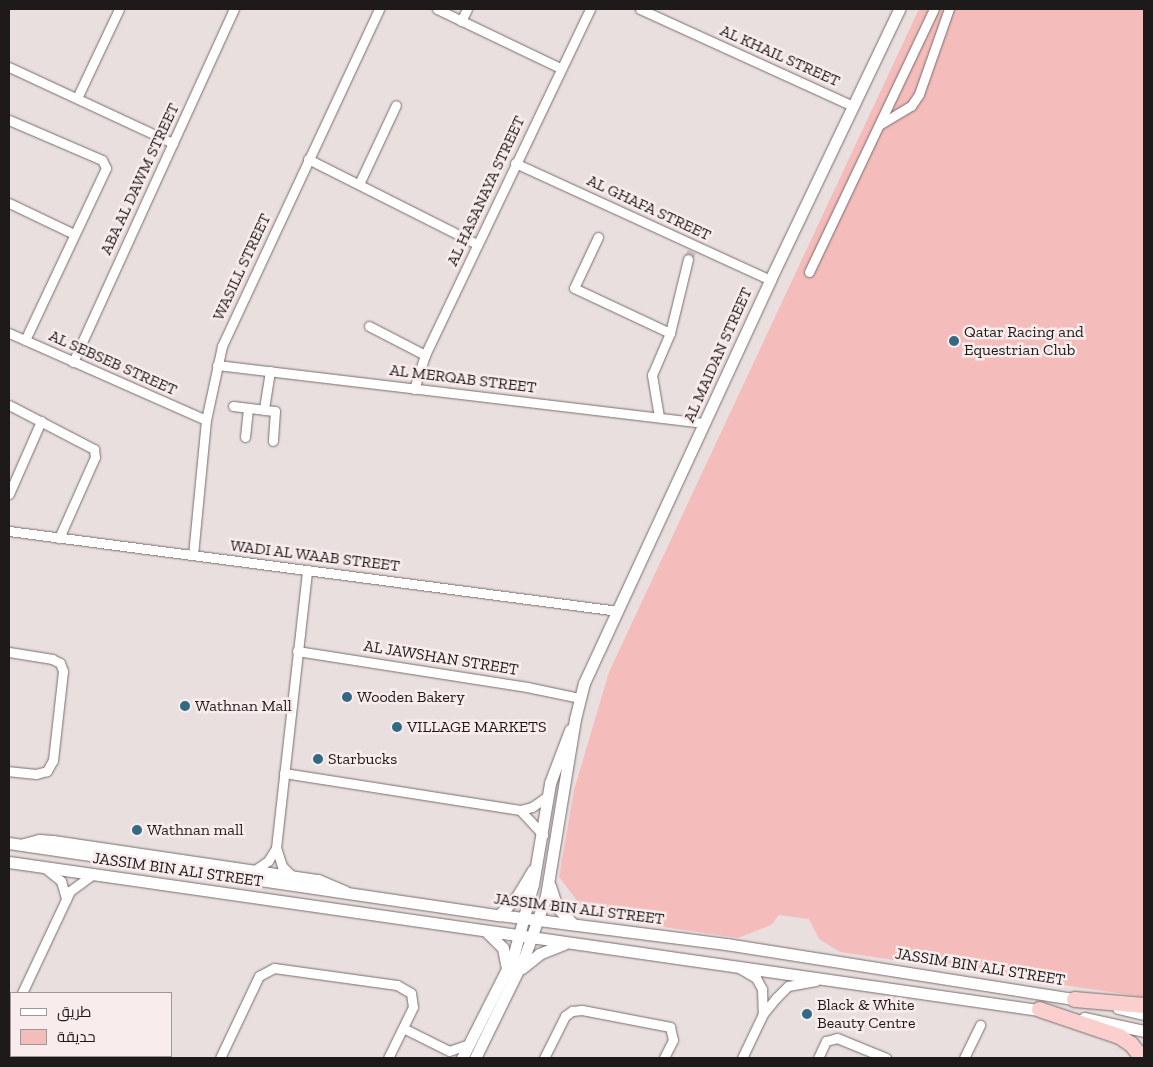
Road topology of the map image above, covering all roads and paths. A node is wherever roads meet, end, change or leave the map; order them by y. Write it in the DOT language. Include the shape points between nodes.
graph roads {
  1 [pos="119,9"];
  2 [pos="234,9"];
  3 [pos="379,9"];
  4 [pos="437,9"];
  5 [pos="466,9"];
  6 [pos="590,9"];
  7 [pos="640,9"];
  8 [pos="899,9"];
  9 [pos="934,9"];
  10 [pos="949,9"];
  11 [pos="461,20"];
  12 [pos="9,67"];
  13 [pos="560,68"];
  14 [pos="77,98"];
  15 [pos="396,106"];
  16 [pos="853,106"];
  17 [pos="9,120"];
  18 [pos="879,125"];
  19 [pos="173,142"];
  20 [pos="308,159"];
  21 [pos="515,163"];
  22 [pos="359,184"];
  23 [pos="9,203"];
  24 [pos="74,234"];
  25 [pos="598,237"];
  26 [pos="477,244"];
  27 [pos="691,252"];
  28 [pos="809,272"];
  29 [pos="770,280"];
  30 [pos="369,326"];
  31 [pos="9,333"];
  32 [pos="670,333"];
  33 [pos="25,340"];
  34 [pos="425,355"];
  35 [pos="73,362"];
  36 [pos="217,364"];
  37 [pos="270,371"];
  38 [pos="414,388"];
  39 [pos="9,405"];
  40 [pos="233,406"];
  41 [pos="248,408"];
  42 [pos="264,410"];
  43 [pos="659,417"];
  44 [pos="206,420"];
  45 [pos="41,421"];
  46 [pos="705,423"];
  47 [pos="245,436"];
  48 [pos="273,442"];
  49 [pos="9,494"];
  50 [pos="9,531"];
  51 [pos="59,538"];
  52 [pos="193,555"];
  53 [pos="307,570"];
  54 [pos="618,611"];
  55 [pos="297,651"];
  56 [pos="9,652"];
  57 [pos="579,698"];
  58 [pos="575,719"];
  59 [pos="9,771"];
  60 [pos="284,773"];
  61 [pos="548,796"];
  62 [pos="520,810"];
  63 [pos="543,835"];
  64 [pos="14,844"];
  65 [pos="276,848"];
  66 [pos="9,862"];
  67 [pos="538,862"];
  68 [pos="43,867"];
  69 [pos="256,870"];
  70 [pos="93,874"];
  71 [pos="291,875"];
  72 [pos="550,885"];
  73 [pos="348,892"];
  74 [pos="66,899"];
  75 [pos="499,915"];
  76 [pos="525,917"];
  77 [pos="539,920"];
  78 [pos="573,924"];
  79 [pos="487,932"];
  80 [pos="519,937"];
  81 [pos="533,939"];
  82 [pos="568,942"];
  83 [pos="736,966"];
  84 [pos="512,972"];
  85 [pos="826,980"];
  86 [pos="22,992"];
  87 [pos="1074,999"];
  88 [pos="1144,1005"];
  89 [pos="1039,1009"];
  90 [pos="763,1014"];
  91 [pos="1144,1014"];
  92 [pos="980,1026"];
  93 [pos="403,1028"];
  94 [pos="1144,1031"];
  95 [pos="469,1044"];
  96 [pos="451,1055"];
  97 [pos="220,1058"];
  98 [pos="388,1058"];
  99 [pos="462,1058"];
  100 [pos="475,1058"];
  101 [pos="544,1058"];
  102 [pos="664,1058"];
  103 [pos="742,1058"];
  104 [pos="818,1058"];
  105 [pos="886,1058"];
  106 [pos="964,1058"];
  107 [pos="1142,1058"];
  1 -- 14 [label="street"];
  2 -- 19 [label="street, ABA AL DAWM STREET"];
  3 -- 20 [label="street, WASILL STREET"];
  4 -- 11 [label="street"];
  5 -- 11 [label="street"];
  6 -- 13 [label="street, AL HASANAYA STREET"];
  7 -- 16 [label="street, AL KHAIL STREET"];
  8 -- 16 [label="street, AL MAIDAN STREET"];
  9 -- 18 [label="street"];
  10 -- 18 [label="street" via="919,94 911,106"];
  11 -- 13 [label="street"];
  12 -- 14 [label="street"];
  13 -- 21 [label="street, AL HASANAYA STREET"];
  14 -- 19 [label="street"];
  15 -- 22 [label="street"];
  16 -- 29 [label="street, AL MAIDAN STREET"];
  17 -- 24 [label="street" via="105,163 104,172"];
  18 -- 28 [label="street"];
  19 -- 35 [label="street, ABA AL DAWM STREET"];
  20 -- 22 [label="street"];
  20 -- 36 [label="street, WASILL STREET" via="222,346"];
  21 -- 26 [label="street, AL HASANAYA STREET"];
  21 -- 27 [label="street, AL GHAFA STREET"];
  22 -- 26 [label="street"];
  23 -- 24 [label="street"];
  24 -- 33 [label="street"];
  25 -- 32 [label="street" via="574,288"];
  26 -- 34 [label="street, AL HASANAYA STREET"];
  27 -- 29 [label="street, AL GHAFA STREET"];
  27 -- 32 [label="street"];
  29 -- 46 [label="street, AL MAIDAN STREET"];
  30 -- 34 [label="street"];
  31 -- 33 [label="street, AL SEBSEB STREET"];
  32 -- 43 [label="street" via="652,375"];
  33 -- 35 [label="street, AL SEBSEB STREET"];
  34 -- 38 [label="street, AL HASANAYA STREET"];
  35 -- 44 [label="street, AL SEBSEB STREET"];
  36 -- 37 [label="street, AL MERQAB STREET"];
  36 -- 44 [label="street, WASILL STREET"];
  37 -- 38 [label="street, AL MERQAB STREET"];
  37 -- 42 [label="street"];
  38 -- 43 [label="street, AL MERQAB STREET"];
  39 -- 45 [label="street"];
  40 -- 41 [label="street"];
  41 -- 42 [label="street"];
  41 -- 47 [label="street"];
  42 -- 48 [label="street" via="275,412"];
  43 -- 46 [label="street, AL MERQAB STREET"];
  44 -- 52 [label="street, WASILL STREET"];
  45 -- 49 [label="street"];
  45 -- 51 [label="street" via="89,444 95,457"];
  46 -- 54 [label="street, AL MAIDAN STREET"];
  50 -- 51 [label="street, WADI AL WAAB STREET"];
  51 -- 52 [label="street, WADI AL WAAB STREET"];
  52 -- 53 [label="street, WADI AL WAAB STREET"];
  53 -- 54 [label="street, WADI AL WAAB STREET"];
  53 -- 55 [label="street"];
  54 -- 57 [label="street, AL MAIDAN STREET"];
  55 -- 57 [label="street, AL JAWSHAN STREET"];
  55 -- 60 [label="street"];
  56 -- 59 [label="street" via="52,659 60,663 63,671 53,760 46,770 36,774"];
  57 -- 58 [label="street, AL MAIDAN STREET"];
  58 -- 61 [label="street, AL MAIDAN STREET" via="556,760"];
  58 -- 72 [label="street, AL MAIDAN STREET"];
  60 -- 62 [label="street"];
  60 -- 65 [label="street"];
  61 -- 62 [label="street" via="532,807"];
  61 -- 63 [label="street, AL MAIDAN STREET"];
  62 -- 63 [label="street"];
  63 -- 67 [label="street, AL MAIDAN STREET"];
  64 -- 69 [label="street" via="46,839"];
  64 -- 73 [label="street, JASSIM BIN ALI STREET"];
  65 -- 69 [label="street" via="268,861"];
  65 -- 71 [label="street" via="282,866"];
  66 -- 68 [label="street, JASSIM BIN ALI STREET"];
  67 -- 75 [label="street" via="523,888"];
  67 -- 76 [label="street, AL MAIDAN STREET"];
  68 -- 70 [label="street, JASSIM BIN ALI STREET"];
  68 -- 74 [label="street" via="61,881"];
  69 -- 71 [label="street"];
  70 -- 74 [label="street" via="74,886"];
  70 -- 79 [label="street, JASSIM BIN ALI STREET"];
  71 -- 73 [label="street" via="326,881"];
  72 -- 77 [label="street, AL MAIDAN STREET"];
  72 -- 78 [label="street" via="557,907"];
  73 -- 75 [label="street, JASSIM BIN ALI STREET"];
  74 -- 86 [label="street"];
  75 -- 76 [label="street, JASSIM BIN ALI STREET"];
  76 -- 77 [label="street, JASSIM BIN ALI STREET"];
  76 -- 80 [label="street, AL MAIDAN STREET"];
  77 -- 78 [label="street, JASSIM BIN ALI STREET"];
  77 -- 81 [label="street, AL MAIDAN STREET"];
  78 -- 87 [label="street, JASSIM BIN ALI STREET" via="726,944"];
  79 -- 80 [label="street, JASSIM BIN ALI STREET"];
  79 -- 84 [label="street" via="503,948"];
  80 -- 81 [label="street, JASSIM BIN ALI STREET"];
  80 -- 84 [label="street, AL MAIDAN STREET"];
  81 -- 82 [label="street, JASSIM BIN ALI STREET"];
  81 -- 84 [label="street, AL MAIDAN STREET"];
  82 -- 83 [label="street, JASSIM BIN ALI STREET"];
  82 -- 84 [label="street" via="540,954"];
  83 -- 85 [label="street, JASSIM BIN ALI STREET"];
  83 -- 90 [label="street" via="756,978 762,989"];
  84 -- 95 [label="street"];
  84 -- 100 [label="street"];
  85 -- 89 [label="street, JASSIM BIN ALI STREET"];
  85 -- 90 [label="street" via="788,986"];
  87 -- 88 [label="highway"];
  87 -- 91 [label="street, JASSIM BIN ALI STREET"];
  89 -- 94 [label="street, JASSIM BIN ALI STREET"];
  89 -- 107 [label="highway" via="1119,1036 1132,1044"];
  90 -- 103 [label="street"];
  92 -- 106 [label="street"];
  93 -- 96 [label="street"];
  93 -- 97 [label="street" via="413,1006 411,993 398,986 274,968 262,973 257,980"];
  93 -- 98 [label="street"];
  95 -- 96 [label="street"];
  95 -- 99 [label="street"];
  101 -- 102 [label="street" via="565,1016 582,1010 670,1027 673,1040"];
  104 -- 105 [label="street" via="826,1041 837,1038"];
}
